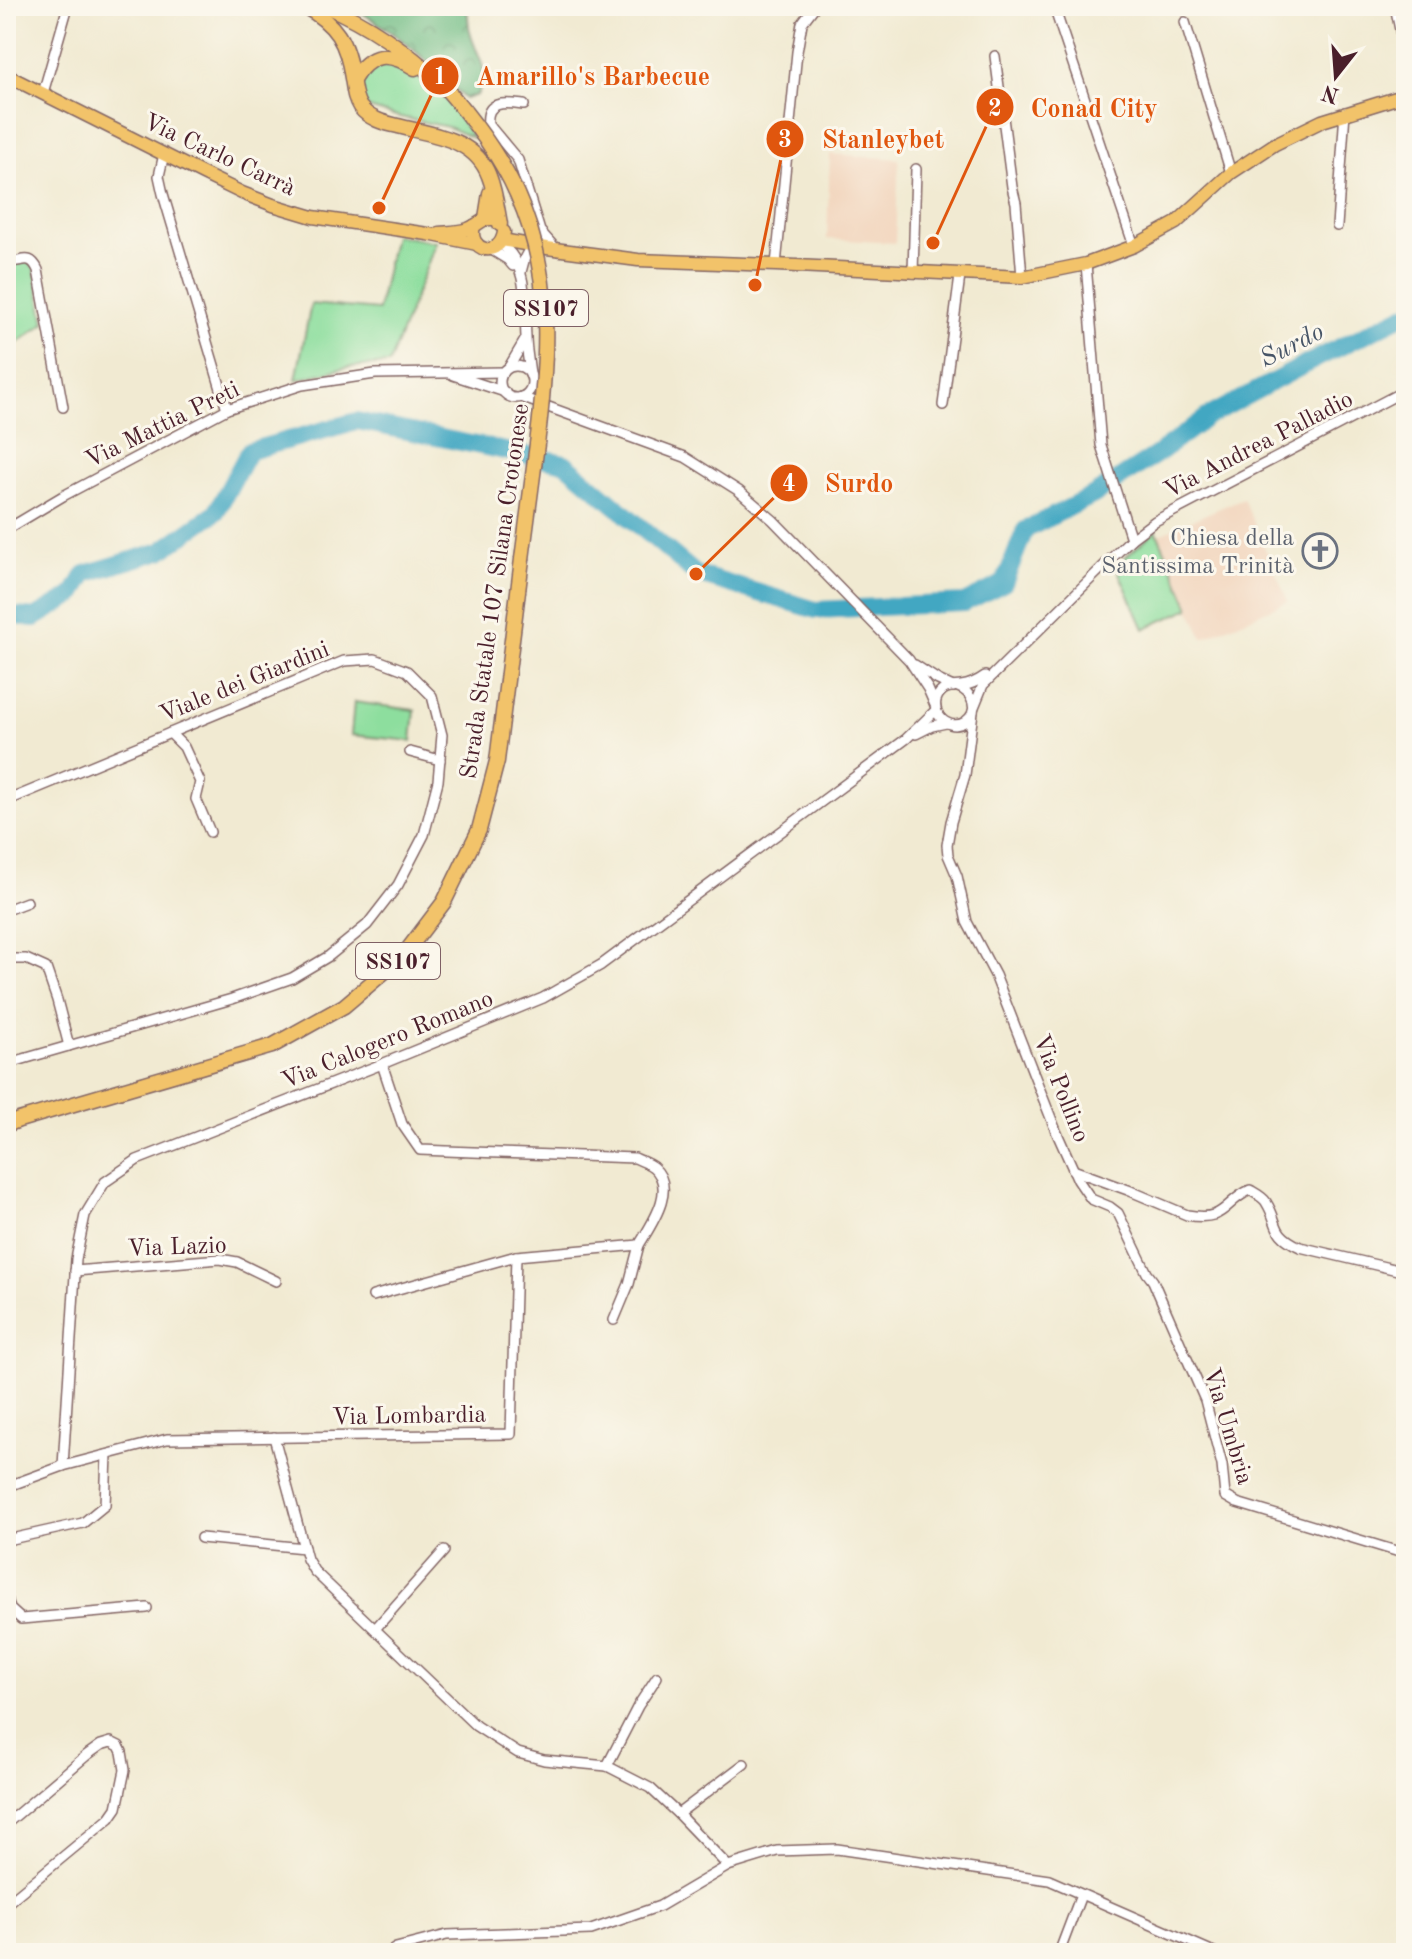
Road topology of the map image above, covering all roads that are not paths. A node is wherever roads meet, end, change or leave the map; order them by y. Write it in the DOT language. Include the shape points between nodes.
graph roads {
  1 [pos="68,6"];
  2 [pos="304,6"];
  3 [pos="326,6"];
  4 [pos="815,6"];
  5 [pos="1395,6"];
  6 [pos="1057,16"];
  7 [pos="1185,22"];
  8 [pos="995,56"];
  9 [pos="1406,58"];
  10 [pos="6,75"];
  11 [pos="353,80"];
  12 [pos="442,84"];
  13 [pos="43,93"];
  14 [pos="1406,95"];
  15 [pos="524,105"];
  16 [pos="1345,112"];
  17 [pos="164,154"];
  18 [pos="916,169"];
  19 [pos="1231,173"];
  20 [pos="492,185"];
  21 [pos="480,222"];
  22 [pos="1337,226"];
  23 [pos="428,234"];
  24 [pos="499,237"];
  25 [pos="477,244"];
  26 [pos="531,246"];
  27 [pos="1134,246"];
  28 [pos="552,249"];
  29 [pos="6,261"];
  30 [pos="1086,264"];
  31 [pos="776,265"];
  32 [pos="913,273"];
  33 [pos="521,275"];
  34 [pos="960,276"];
  35 [pos="1022,277"];
  36 [pos="525,340"];
  37 [pos="506,370"];
  38 [pos="442,372"];
  39 [pos="530,375"];
  40 [pos="531,388"];
  41 [pos="1406,390"];
  42 [pos="505,392"];
  43 [pos="521,397"];
  44 [pos="943,405"];
  45 [pos="63,407"];
  46 [pos="227,409"];
  47 [pos="572,416"];
  48 [pos="6,530"];
  49 [pos="1131,539"];
  50 [pos="909,660"];
  51 [pos="1007,660"];
  52 [pos="955,687"];
  53 [pos="935,707"];
  54 [pos="973,709"];
  55 [pos="948,724"];
  56 [pos="170,733"];
  57 [pos="906,739"];
  58 [pos="969,750"];
  59 [pos="410,752"];
  60 [pos="440,760"];
  61 [pos="6,801"];
  62 [pos="210,832"];
  63 [pos="27,902"];
  64 [pos="6,910"];
  65 [pos="6,959"];
  66 [pos="69,1046"];
  67 [pos="6,1064"];
  68 [pos="382,1064"];
  69 [pos="6,1125"];
  70 [pos="1073,1170"];
  71 [pos="639,1245"];
  72 [pos="516,1256"];
  73 [pos="75,1271"];
  74 [pos="1406,1272"];
  75 [pos="276,1281"];
  76 [pos="373,1296"];
  77 [pos="614,1320"];
  78 [pos="274,1437"];
  79 [pos="107,1455"];
  80 [pos="63,1466"];
  81 [pos="6,1487"];
  82 [pos="201,1538"];
  83 [pos="6,1542"];
  84 [pos="304,1548"];
  85 [pos="444,1551"];
  86 [pos="1406,1554"];
  87 [pos="6,1594"];
  88 [pos="147,1608"];
  89 [pos="375,1629"];
  90 [pos="657,1677"];
  91 [pos="744,1764"];
  92 [pos="607,1766"];
  93 [pos="678,1814"];
  94 [pos="6,1824"];
  95 [pos="728,1866"];
  96 [pos="1081,1895"];
  97 [pos="6,1904"];
  98 [pos="388,1953"];
  99 [pos="1059,1953"];
  100 [pos="1216,1953"];
  1 -- 13 [label="street"];
  2 -- 11 [label="highway" via="343,41"];
  3 -- 12 [label="highway, Strada Statale 107 Silana Crotonese / SS107" via="381,35"];
  4 -- 31 [label="street" via="802,23 797,52"];
  5 -- 9 [label="street"];
  6 -- 27 [label="street"];
  7 -- 19 [label="street"];
  8 -- 35 [label="street"];
  10 -- 13 [label="main road, Via Carlo Carrà"];
  11 -- 12 [label="highway" via="369,60 390,56"];
  11 -- 20 [label="highway" via="362,110 380,122 461,143 482,162"];
  12 -- 69 [label="highway, Strada Statale 107 Silana Crotonese / SS107, bridge" via="496,154 517,193 532,232 546,310 543,396 497,761 479,830 444,902 403,956 344,1006 272,1046"];
  13 -- 17 [label="main road, Via Carlo Carrà"];
  14 -- 16 [label="main road"];
  15 -- 28 [label="street" via="497,105 486,119 518,160 540,231"];
  16 -- 19 [label="main road" via="1275,144"];
  16 -- 22 [label="street"];
  17 -- 23 [label="main road, Via Carlo Carrà" via="293,212"];
  17 -- 46 [label="street" via="161,185"];
  18 -- 32 [label="street"];
  19 -- 27 [label="main road" via="1176,223"];
  20 -- 21 [label="highway"];
  20 -- 24 [label="highway"];
  21 -- 23 [label="main road, Via Carlo Carrà" via="464,231"];
  21 -- 24 [label="main road" via="494,219"];
  21 -- 25 [label="main road" via="473,235"];
  23 -- 25 [label="main road, Via Carlo Carrà"];
  24 -- 25 [label="main road" via="485,249"];
  24 -- 26 [label="main road"];
  24 -- 28 [label="main road"];
  24 -- 33 [label="street"];
  26 -- 28 [label="main road"];
  26 -- 33 [label="street"];
  27 -- 30 [label="main road"];
  28 -- 31 [label="main road" via="638,260"];
  29 -- 45 [label="street" via="30,260 38,270"];
  30 -- 35 [label="main road"];
  30 -- 49 [label="street" via="1101,445"];
  31 -- 32 [label="main road"];
  32 -- 34 [label="main road"];
  33 -- 36 [label="street"];
  34 -- 35 [label="main road"];
  34 -- 44 [label="street"];
  36 -- 37 [label="street"];
  36 -- 39 [label="street"];
  37 -- 38 [label="street, Via Mattia Preti"];
  37 -- 39 [label="street, Via Mattia Preti" via="522,367"];
  37 -- 42 [label="street" via="501,382"];
  38 -- 42 [label="street, Via Mattia Preti"];
  38 -- 46 [label="street, Via Mattia Preti" via="375,374 302,385"];
  39 -- 40 [label="street"];
  40 -- 43 [label="street"];
  40 -- 47 [label="street"];
  41 -- 49 [label="street, Via Andrea Palladio" via="1185,503"];
  42 -- 43 [label="street, Via Mattia Preti"];
  43 -- 47 [label="street, Via Mattia Preti"];
  46 -- 48 [label="street, Via Mattia Preti"];
  47 -- 50 [label="street" via="685,457 739,491"];
  49 -- 51 [label="street, Via Andrea Palladio"];
  50 -- 52 [label="street"];
  50 -- 53 [label="street"];
  51 -- 52 [label="street" via="978,681"];
  51 -- 54 [label="street" via="983,685"];
  52 -- 53 [label="street" via="943,690"];
  52 -- 54 [label="street" via="968,692"];
  53 -- 55 [label="street"];
  53 -- 57 [label="street"];
  54 -- 55 [label="street" via="962,724"];
  54 -- 58 [label="street, Via Pollino"];
  55 -- 57 [label="street"];
  55 -- 58 [label="street" via="961,733"];
  56 -- 60 [label="street, Viale dei Giardini" via="344,661 375,659 407,671 432,696 442,735"];
  56 -- 61 [label="street, Viale dei Giardini"];
  56 -- 62 [label="street" via="184,747 200,782 196,799"];
  57 -- 68 [label="street, Via Calogero Romano" via="601,965 543,998"];
  58 -- 70 [label="street, Via Pollino" via="948,855 967,922 995,975"];
  59 -- 60 [label="street"];
  60 -- 66 [label="street, Viale dei Giardini" via="424,835 398,885 367,925 329,956 292,978 232,999"];
  63 -- 64 [label="street"];
  65 -- 66 [label="street" via="26,959 46,968"];
  66 -- 67 [label="street, Viale dei Giardini"];
  68 -- 71 [label="street" via="402,1124 420,1150 635,1158 655,1168 663,1183 662,1207"];
  68 -- 73 [label="street, Via Calogero Romano" via="137,1160 105,1182 85,1215"];
  70 -- 74 [label="street, Via Pollino" via="1196,1216 1217,1215 1250,1190 1265,1199 1276,1228 1289,1242"];
  70 -- 86 [label="street, Via Umbria" via="1091,1199 1118,1213 1153,1281 1205,1400 1225,1496"];
  71 -- 72 [label="street"];
  71 -- 77 [label="street"];
  72 -- 76 [label="street"];
  72 -- 78 [label="street, Via Lombardia" via="511,1434"];
  73 -- 75 [label="street, Via Lazio" via="220,1259"];
  73 -- 80 [label="street, Via Calogero Romano"];
  78 -- 79 [label="street" via="167,1439"];
  78 -- 84 [label="street"];
  79 -- 80 [label="street"];
  79 -- 83 [label="street" via="105,1505 83,1523"];
  80 -- 81 [label="street"];
  82 -- 84 [label="street"];
  84 -- 89 [label="street" via="314,1571"];
  85 -- 89 [label="street"];
  87 -- 88 [label="street" via="10,1609 21,1619"];
  89 -- 92 [label="street" via="476,1726 518,1753"];
  90 -- 92 [label="street"];
  91 -- 93 [label="street"];
  92 -- 93 [label="street" via="650,1788"];
  93 -- 95 [label="street"];
  94 -- 97 [label="street" via="87,1755 109,1741 119,1746 125,1770 110,1818"];
  95 -- 96 [label="street" via="777,1851 837,1849 1049,1880"];
  95 -- 98 [label="street" via="660,1906 591,1930 447,1935"];
  96 -- 99 [label="street"];
  96 -- 100 [label="street"];
}
